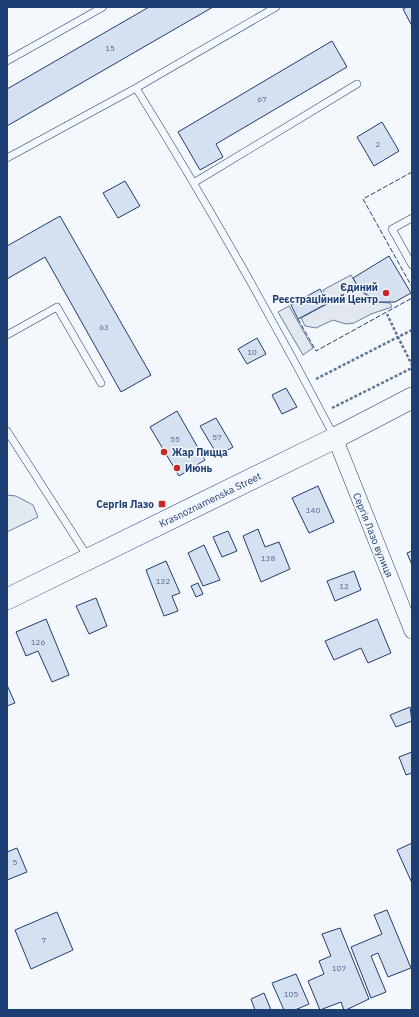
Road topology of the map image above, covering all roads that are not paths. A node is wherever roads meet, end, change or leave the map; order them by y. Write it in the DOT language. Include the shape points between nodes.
graph roads {
  1 [pos="103,7"];
  2 [pos="276,7"];
  3 [pos="7,61"];
  4 [pos="357,84"];
  5 [pos="136,88"];
  6 [pos="7,158"];
  7 [pos="195,182"];
  8 [pos="412,218"];
  9 [pos="412,265"];
  10 [pos="7,335"];
  11 [pos="101,383"];
  12 [pos="412,398"];
  13 [pos="7,431"];
  14 [pos="335,438"];
  15 [pos="89,559"];
  16 [pos="7,599"];
  17 [pos="412,631"];
  1 -- 3 [label="lane"];
  2 -- 5 [label="lane"];
  4 -- 7 [label="lane"];
  5 -- 6 [label="lane"];
  5 -- 7 [label="lane"];
  7 -- 14 [label="lane"];
  8 -- 9 [label="lane" via="392,229"];
  10 -- 11 [label="lane" via="57,307"];
  12 -- 14 [label="street, Krasnoznamenska Street"];
  13 -- 15 [label="lane"];
  14 -- 15 [label="street, Krasnoznamenska Street"];
  14 -- 17 [label="street, Сергія Лазо вулиця"];
  15 -- 16 [label="street, Krasnoznamenska Street"];
}
